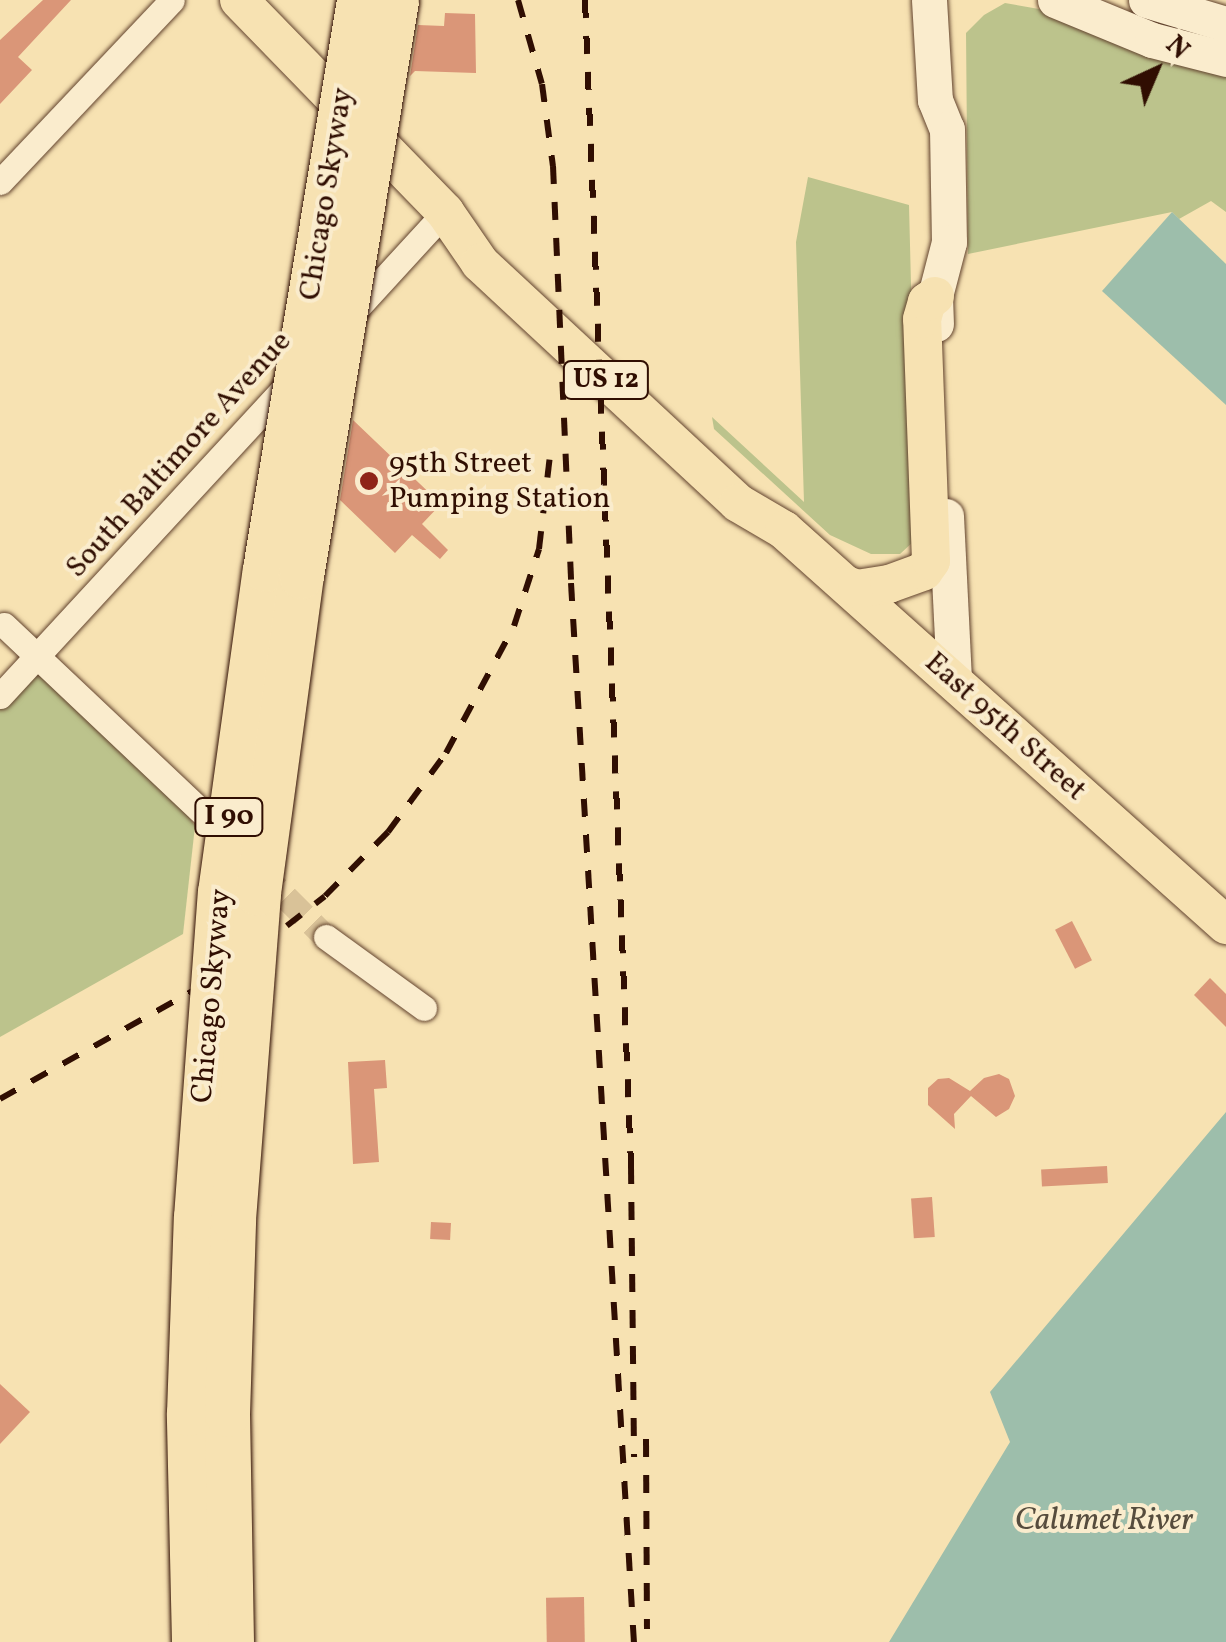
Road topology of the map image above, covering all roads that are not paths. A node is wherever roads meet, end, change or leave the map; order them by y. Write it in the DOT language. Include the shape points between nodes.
graph roads {
  1 [pos="172,0"];
  2 [pos="239,0"];
  3 [pos="359,0"];
  4 [pos="396,0"];
  5 [pos="929,0"];
  6 [pos="1056,0"];
  7 [pos="1146,0"];
  8 [pos="1226,24"];
  9 [pos="1226,59"];
  10 [pos="0,182"];
  11 [pos="445,212"];
  12 [pos="938,284"];
  13 [pos="847,585"];
  14 [pos="4,625"];
  15 [pos="38,656"];
  16 [pos="954,681"];
  17 [pos="0,696"];
  18 [pos="207,818"];
  19 [pos="1226,925"];
  20 [pos="326,937"];
  21 [pos="424,1008"];
  22 [pos="194,1642"];
  23 [pos="231,1642"];
  1 -- 10 [label="street"];
  2 -- 11 [label="main road, East 95th Street / US 12"];
  3 -- 22 [label="highway, Chicago Skyway / I 90, bridge" via="265,570 217,927 201,1115 189,1413"];
  4 -- 23 [label="highway, Chicago Skyway / I 90, bridge" via="301,576 258,892 233,1219 227,1414"];
  5 -- 12 [label="main road" via="935,100 927,125 930,222"];
  6 -- 9 [label="main road" via="1152,40"];
  7 -- 8 [label="main road"];
  11 -- 13 [label="main road, East 95th Street / US 12" via="494,276 738,503 784,530"];
  11 -- 15 [label="street, South Baltimore Avenue"];
  12 -- 13 [label="main road" via="922,319 930,566 884,586"];
  12 -- 16 [label="main road"];
  13 -- 16 [label="main road, East 95th Street / US 12"];
  14 -- 15 [label="street"];
  15 -- 17 [label="street, South Baltimore Avenue"];
  15 -- 18 [label="street"];
  16 -- 19 [label="main road, East 95th Street / US 12"];
  20 -- 21 [label="street"];
}
